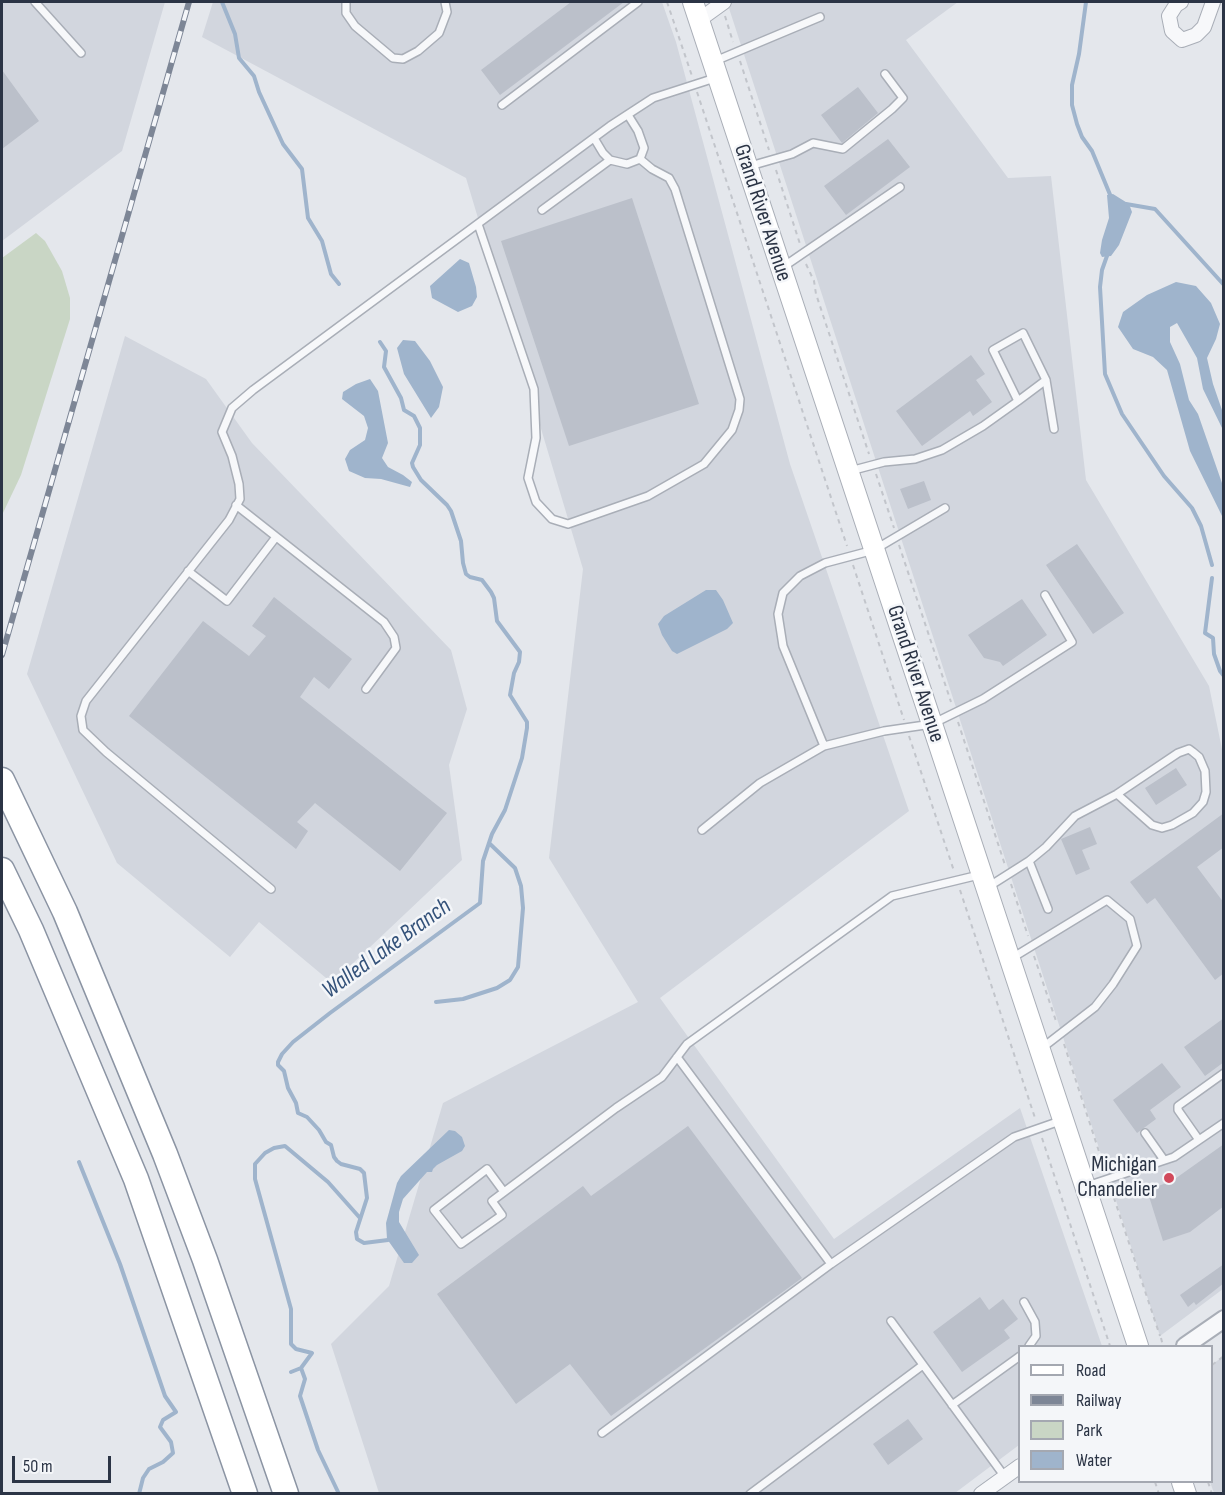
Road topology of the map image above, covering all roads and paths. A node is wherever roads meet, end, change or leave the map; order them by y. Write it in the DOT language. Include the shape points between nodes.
graph roads {
  1 [pos="34,2"];
  2 [pos="346,2"];
  3 [pos="445,2"];
  4 [pos="638,2"];
  5 [pos="668,2"];
  6 [pos="723,2"];
  7 [pos="1182,2"];
  8 [pos="1213,2"];
  9 [pos="696,11"];
  10 [pos="820,16"];
  11 [pos="736,52"];
  12 [pos="81,53"];
  13 [pos="715,69"];
  14 [pos="885,74"];
  15 [pos="695,85"];
  16 [pos="502,105"];
  17 [pos="628,115"];
  18 [pos="594,138"];
  19 [pos="640,159"];
  20 [pos="610,160"];
  21 [pos="772,160"];
  22 [pos="747,167"];
  23 [pos="900,187"];
  24 [pos="542,210"];
  25 [pos="478,224"];
  26 [pos="803,254"];
  27 [pos="781,268"];
  28 [pos="1046,380"];
  29 [pos="1018,401"];
  30 [pos="1054,429"];
  31 [pos="868,451"];
  32 [pos="848,472"];
  33 [pos="878,479"];
  34 [pos="236,505"];
  35 [pos="945,507"];
  36 [pos="897,536"];
  37 [pos="276,537"];
  38 [pos="874,550"];
  39 [pos="850,556"];
  40 [pos="188,571"];
  41 [pos="1045,595"];
  42 [pos="366,689"];
  43 [pos="955,713"];
  44 [pos="932,724"];
  45 [pos="907,728"];
  46 [pos="824,747"];
  47 [pos="5,786"];
  48 [pos="1117,794"];
  49 [pos="702,830"];
  50 [pos="1029,861"];
  51 [pos="2,870"];
  52 [pos="1008,875"];
  53 [pos="957,881"];
  54 [pos="984,882"];
  55 [pos="271,889"];
  56 [pos="1048,909"];
  57 [pos="1031,946"];
  58 [pos="1010,959"];
  59 [pos="1060,1034"];
  60 [pos="1039,1050"];
  61 [pos="677,1057"];
  62 [pos="1224,1073"];
  63 [pos="1063,1120"];
  64 [pos="1224,1124"];
  65 [pos="1038,1128"];
  66 [pos="1145,1133"];
  67 [pos="1199,1140"];
  68 [pos="1164,1160"];
  69 [pos="1108,1179"];
  70 [pos="1085,1186"];
  71 [pos="504,1192"];
  72 [pos="831,1264"];
  73 [pos="1024,1302"];
  74 [pos="1224,1319"];
  75 [pos="891,1321"];
  76 [pos="1160,1336"];
  77 [pos="1030,1345"];
  78 [pos="1109,1345"];
  79 [pos="1137,1345"];
  80 [pos="1188,1345"];
  81 [pos="1018,1357"];
  82 [pos="923,1365"];
  83 [pos="952,1405"];
  84 [pos="602,1433"];
  85 [pos="1018,1467"];
  86 [pos="1005,1477"];
  87 [pos="986,1492"];
  88 [pos="245,1494"];
  89 [pos="286,1494"];
  90 [pos="750,1494"];
  1 -- 12 [label="lane"];
  2 -- 3 [label="lane" via="346,13 354,26 393,58 403,59 439,33 447,12"];
  4 -- 16 [label="lane"];
  5 -- 15 [label="path"];
  6 -- 9 [label="street"];
  6 -- 11 [label="path"];
  7 -- 8 [label="street" via="1169,16 1172,31 1182,40 1204,27"];
  9 -- 13 [label="main road, Grand River Avenue"];
  10 -- 11 [label="lane"];
  11 -- 13 [label="lane"];
  11 -- 21 [label="path"];
  13 -- 15 [label="lane"];
  13 -- 22 [label="main road, Grand River Avenue"];
  14 -- 21 [label="lane" via="903,98 843,148 813,143"];
  15 -- 17 [label="lane" via="653,99"];
  15 -- 39 [label="path"];
  17 -- 18 [label="lane"];
  17 -- 19 [label="lane" via="644,148"];
  18 -- 20 [label="lane"];
  18 -- 25 [label="lane"];
  19 -- 20 [label="lane" via="627,164"];
  19 -- 25 [label="lane" via="669,178 675,189 740,399 732,430 704,464 648,496 568,524 552,519 536,502 528,478 536,438 534,389"];
  20 -- 24 [label="lane"];
  21 -- 22 [label="lane"];
  21 -- 26 [label="path"];
  22 -- 27 [label="main road, Grand River Avenue"];
  23 -- 26 [label="lane"];
  25 -- 34 [label="lane" via="232,408 222,432 239,484 240,499"];
  26 -- 27 [label="lane"];
  26 -- 31 [label="path"];
  27 -- 32 [label="main road, Grand River Avenue"];
  28 -- 29 [label="lane"];
  28 -- 29 [label="lane" via="1023,333 993,350"];
  28 -- 30 [label="lane"];
  29 -- 32 [label="lane" via="942,450"];
  32 -- 38 [label="main road, Grand River Avenue"];
  33 -- 36 [label="path"];
  34 -- 37 [label="lane"];
  34 -- 40 [label="lane" via="229,520"];
  35 -- 36 [label="lane"];
  36 -- 38 [label="lane"];
  36 -- 43 [label="path"];
  37 -- 40 [label="lane" via="227,600"];
  37 -- 42 [label="lane" via="384,622 394,637 396,648"];
  38 -- 39 [label="lane"];
  38 -- 44 [label="main road, Grand River Avenue"];
  39 -- 45 [label="path"];
  39 -- 46 [label="lane" via="800,576 783,593 778,614 783,646"];
  40 -- 55 [label="lane" via="86,701 81,716 83,730"];
  41 -- 43 [label="lane" via="1072,642"];
  43 -- 44 [label="lane"];
  43 -- 52 [label="path"];
  44 -- 45 [label="lane"];
  44 -- 54 [label="main road, Grand River Avenue"];
  45 -- 46 [label="lane"];
  45 -- 53 [label="path"];
  46 -- 49 [label="lane" via="760,783"];
  47 -- 89 [label="highway" via="65,912 160,1143"];
  48 -- 48 [label="lane" via="1184,750 1198,757 1205,771 1203,802 1193,813 1162,828 1152,825"];
  48 -- 50 [label="lane" via="1075,816"];
  50 -- 52 [label="lane"];
  50 -- 56 [label="lane"];
  51 -- 88 [label="highway" via="136,1179"];
  52 -- 54 [label="lane"];
  52 -- 57 [label="path"];
  53 -- 54 [label="lane"];
  53 -- 61 [label="lane" via="892,896 687,1044"];
  53 -- 65 [label="path"];
  54 -- 58 [label="main road, Grand River Avenue"];
  57 -- 58 [label="lane"];
  57 -- 59 [label="path"];
  57 -- 59 [label="lane" via="1107,900 1130,919 1137,946 1125,966 1095,1007"];
  58 -- 60 [label="main road, Grand River Avenue"];
  59 -- 60 [label="lane"];
  59 -- 69 [label="path"];
  60 -- 63 [label="main road, Grand River Avenue"];
  61 -- 71 [label="lane" via="662,1077"];
  61 -- 72 [label="lane"];
  62 -- 67 [label="lane" via="1178,1106"];
  63 -- 65 [label="lane"];
  63 -- 70 [label="main road, Grand River Avenue"];
  64 -- 67 [label="lane"];
  65 -- 72 [label="lane" via="1014,1137"];
  65 -- 78 [label="path"];
  66 -- 68 [label="lane"];
  67 -- 68 [label="lane"];
  68 -- 69 [label="lane"];
  69 -- 70 [label="lane"];
  69 -- 76 [label="path"];
  70 -- 79 [label="main road, Grand River Avenue"];
  71 -- 71 [label="lane" via="487,1169 434,1210 461,1244 502,1215 492,1201"];
  72 -- 84 [label="lane"];
  73 -- 77 [label="lane" via="1035,1322 1036,1336"];
  74 -- 80 [label="street"];
  75 -- 82 [label="lane"];
  81 -- 83 [label="lane"];
  82 -- 83 [label="lane"];
  82 -- 90 [label="lane"];
  83 -- 86 [label="lane"];
  85 -- 86 [label="street"];
  86 -- 87 [label="street"];
}
